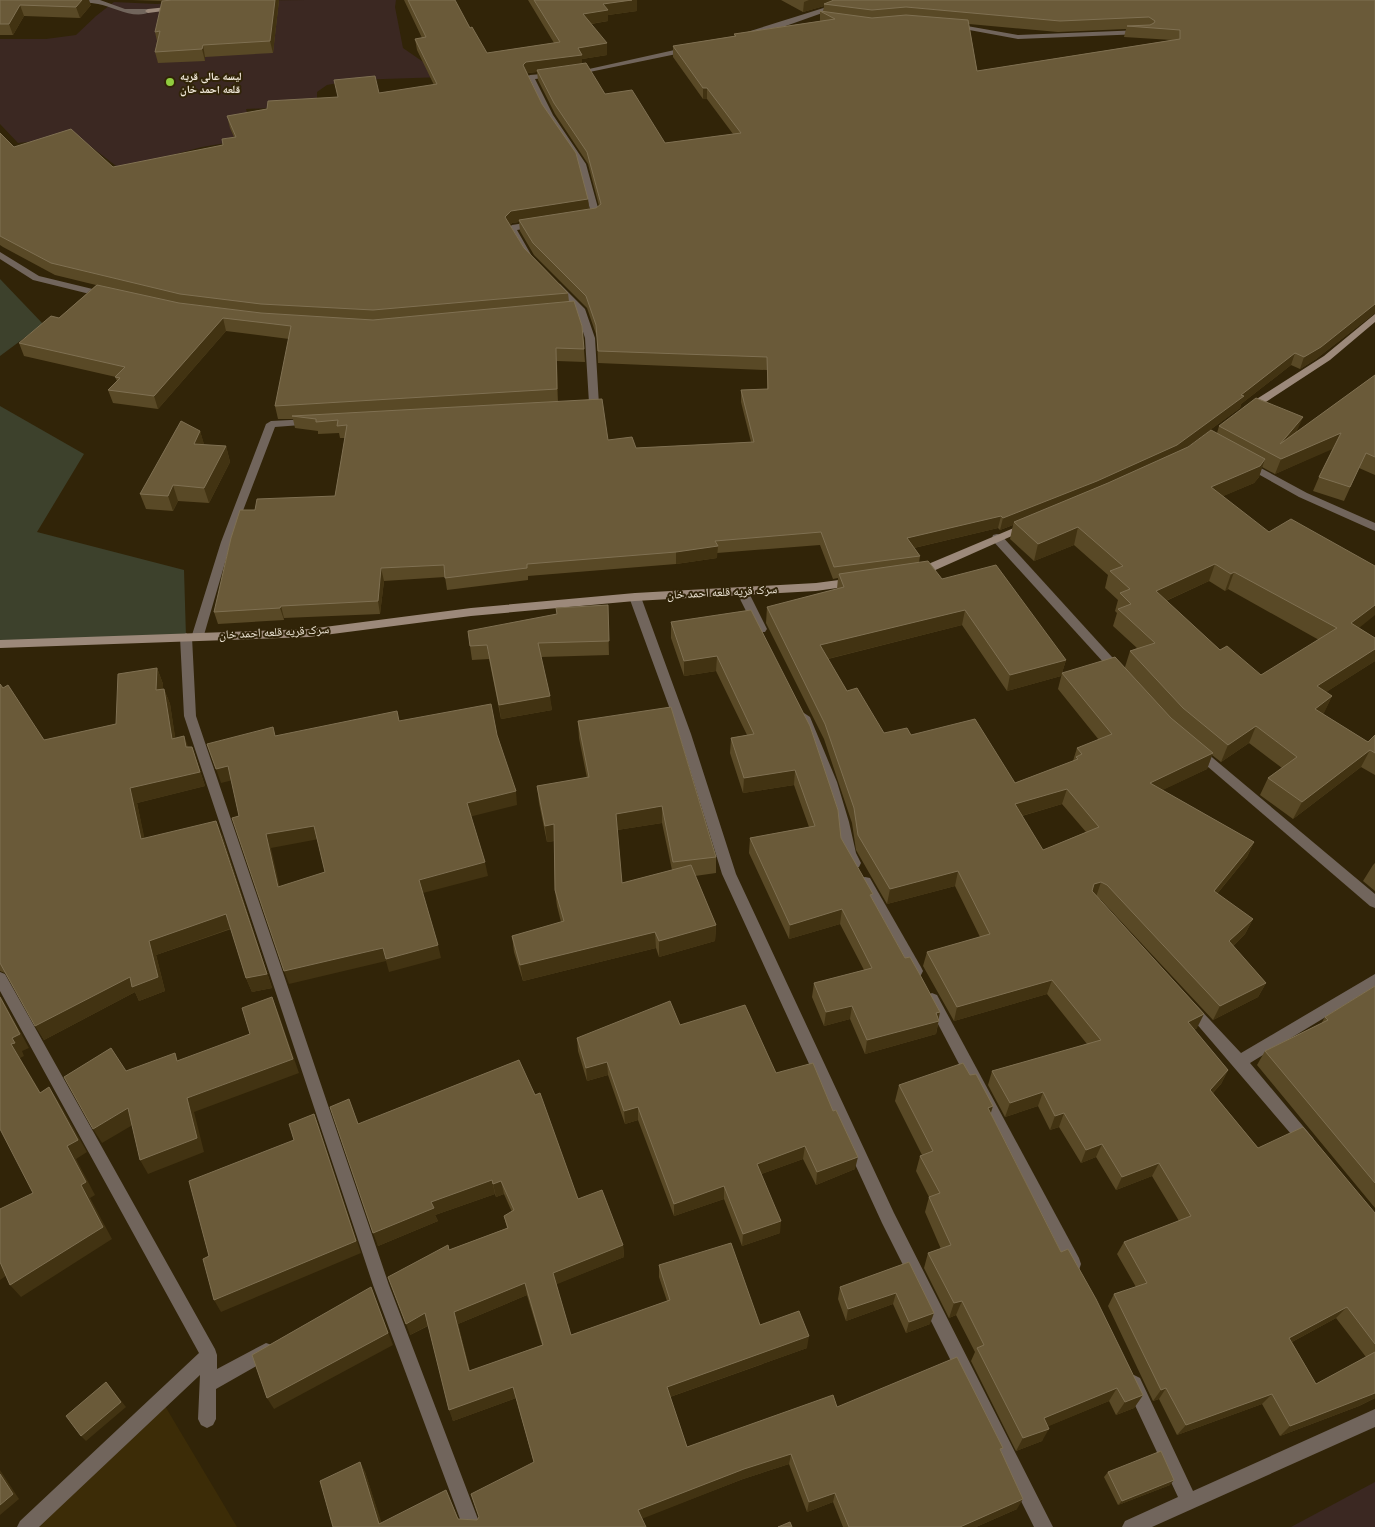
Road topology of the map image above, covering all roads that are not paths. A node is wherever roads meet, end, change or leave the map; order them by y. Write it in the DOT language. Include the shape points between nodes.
graph roads {
  1 [pos="43,0"];
  2 [pos="856,0"];
  3 [pos="101,1"];
  4 [pos="189,6"];
  5 [pos="807,16"];
  6 [pos="825,18"];
  7 [pos="943,25"];
  8 [pos="1147,32"];
  9 [pos="741,35"];
  10 [pos="696,47"];
  11 [pos="559,74"];
  12 [pos="569,74"];
  13 [pos="577,218"];
  14 [pos="549,222"];
  15 [pos="0,255"];
  16 [pos="535,264"];
  17 [pos="548,277"];
  18 [pos="119,298"];
  19 [pos="1375,317"];
  20 [pos="575,406"];
  21 [pos="1236,418"];
  22 [pos="320,421"];
  23 [pos="1239,459"];
  24 [pos="1039,521"];
  25 [pos="1375,527"];
  26 [pos="997,538"];
  27 [pos="911,574"];
  28 [pos="864,581"];
  29 [pos="742,591"];
  30 [pos="635,597"];
  31 [pos="192,636"];
  32 [pos="0,644"];
  33 [pos="768,644"];
  34 [pos="1126,679"];
  35 [pos="798,705"];
  36 [pos="1186,742"];
  37 [pos="1375,902"];
  38 [pos="0,978"];
  39 [pos="1375,980"];
  40 [pos="1180,998"];
  41 [pos="1240,1062"];
  42 [pos="1320,1157"];
  43 [pos="1082,1280"];
  44 [pos="381,1285"];
  45 [pos="364,1295"];
  46 [pos="277,1344"];
  47 [pos="209,1355"];
  48 [pos="1126,1368"];
  49 [pos="208,1384"];
  50 [pos="1375,1418"];
  51 [pos="207,1419"];
  52 [pos="1189,1502"];
  53 [pos="26,1527"];
  54 [pos="472,1527"];
  55 [pos="1044,1527"];
  56 [pos="1131,1527"];
  1 -- 3 [label="street"];
  2 -- 5 [label="street"];
  3 -- 4 [label="street" via="124,11"];
  5 -- 6 [label="street"];
  5 -- 9 [label="street"];
  7 -- 8 [label="street" via="1018,37"];
  10 -- 12 [label="street"];
  11 -- 13 [label="street" via="530,77 582,164 596,216"];
  14 -- 16 [label="street" via="512,228"];
  15 -- 18 [label="street" via="36,278"];
  17 -- 20 [label="street" via="575,309 590,338 594,405"];
  19 -- 21 [label="street" via="1327,358"];
  22 -- 31 [label="street" via="271,424"];
  23 -- 25 [label="street" via="1303,495"];
  24 -- 26 [label="street"];
  26 -- 27 [label="street" via="921,573"];
  26 -- 34 [label="street"];
  28 -- 29 [label="street, سرک قریه قلعه احمد خان"];
  29 -- 30 [label="street, سرک قریه قلعه احمد خان"];
  29 -- 33 [label="street"];
  30 -- 31 [label="street, سرک قریه قلعه احمد خان" via="471,612 309,633"];
  30 -- 55 [label="street" via="685,734 729,874 888,1218"];
  31 -- 32 [label="street, سرک قریه قلعه احمد خان"];
  31 -- 44 [label="street" via="190,716"];
  35 -- 43 [label="street" via="819,749 844,824 848,852 923,982"];
  36 -- 37 [label="street"];
  38 -- 47 [label="street"];
  39 -- 41 [label="street"];
  40 -- 41 [label="street"];
  41 -- 42 [label="street"];
  44 -- 45 [label="street"];
  44 -- 54 [label="street"];
  46 -- 49 [label="street"];
  47 -- 49 [label="street"];
  47 -- 53 [label="street"];
  48 -- 52 [label="street"];
  49 -- 51 [label="street"];
  50 -- 52 [label="street"];
  52 -- 56 [label="street"];
}
